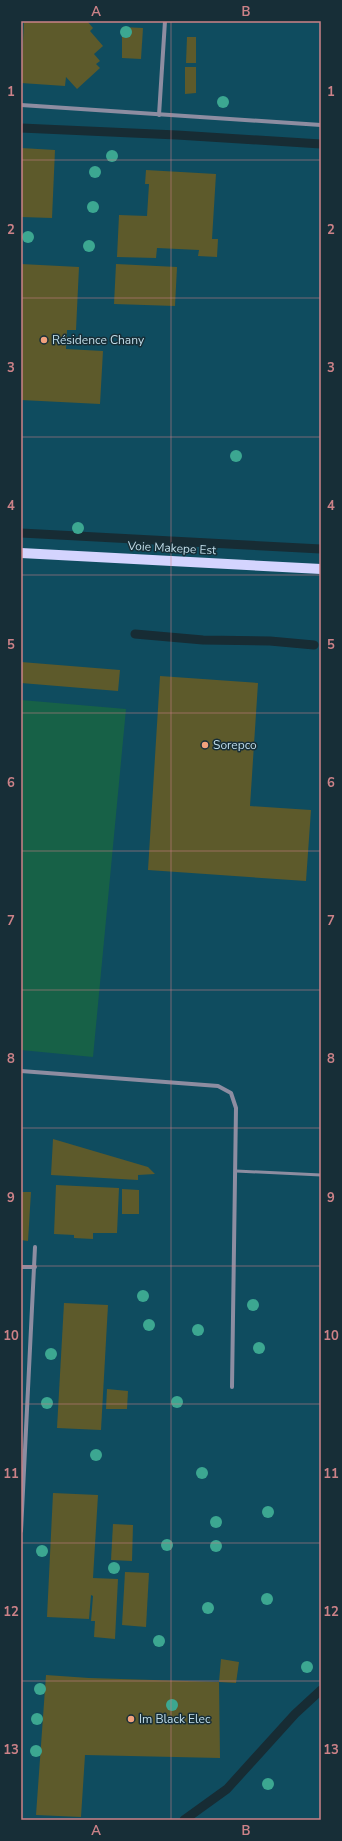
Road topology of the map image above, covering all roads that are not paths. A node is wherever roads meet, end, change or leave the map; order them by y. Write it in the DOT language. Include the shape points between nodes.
graph roads {
  1 [pos="165,21"];
  2 [pos="21,105"];
  3 [pos="159,115"];
  4 [pos="321,125"];
  5 [pos="21,553"];
  6 [pos="321,569"];
  7 [pos="21,1070"];
  8 [pos="236,1171"];
  9 [pos="321,1175"];
  10 [pos="35,1247"];
  11 [pos="21,1266"];
  12 [pos="35,1267"];
  13 [pos="232,1388"];
  14 [pos="21,1531"];
  1 -- 3 [label="street"];
  2 -- 3 [label="street"];
  3 -- 4 [label="street"];
  5 -- 6 [label="main road, Voie Makepe Est"];
  7 -- 8 [label="street" via="218,1086 231,1092 236,1108"];
  8 -- 9 [label="lane"];
  8 -- 13 [label="street"];
  10 -- 12 [label="street"];
  11 -- 12 [label="street"];
  12 -- 14 [label="street"];
}
